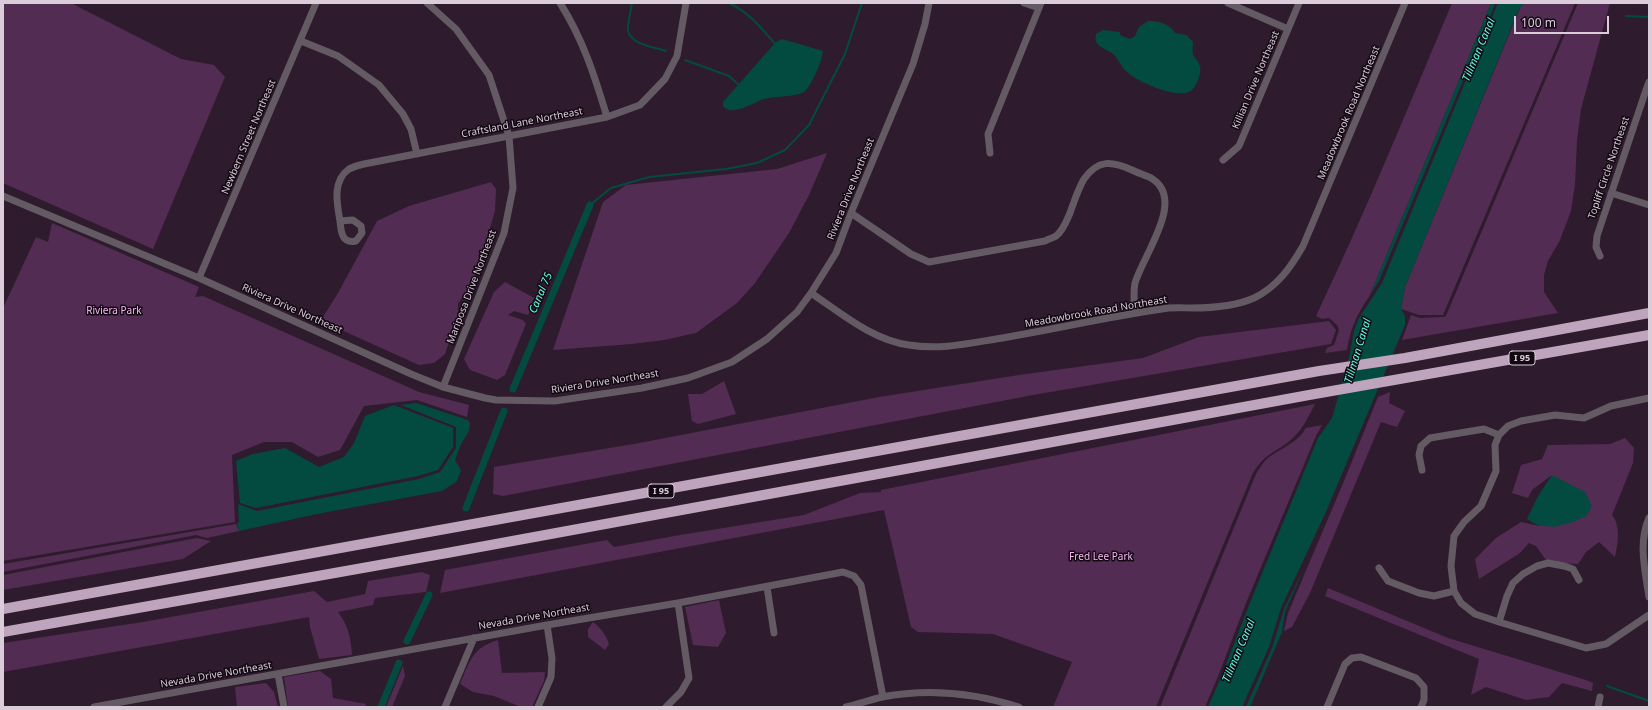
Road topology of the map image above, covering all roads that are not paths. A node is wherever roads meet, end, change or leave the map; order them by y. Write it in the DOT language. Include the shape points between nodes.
graph roads {
  1 [pos="316,3"];
  2 [pos="427,3"];
  3 [pos="560,3"];
  4 [pos="686,3"];
  5 [pos="929,3"];
  6 [pos="1024,3"];
  7 [pos="1228,3"];
  8 [pos="1299,3"];
  9 [pos="1405,3"];
  10 [pos="1040,6"];
  11 [pos="1288,29"];
  12 [pos="301,41"];
  13 [pos="1649,82"];
  14 [pos="1648,91"];
  15 [pos="607,117"];
  16 [pos="509,136"];
  17 [pos="990,153"];
  18 [pos="417,154"];
  19 [pos="1223,160"];
  20 [pos="1611,193"];
  21 [pos="3,196"];
  22 [pos="1649,205"];
  23 [pos="851,213"];
  24 [pos="340,221"];
  25 [pos="1600,256"];
  26 [pos="199,278"];
  27 [pos="811,293"];
  28 [pos="1135,313"];
  29 [pos="1649,313"];
  30 [pos="1649,335"];
  31 [pos="443,387"];
  32 [pos="1649,398"];
  33 [pos="1499,435"];
  34 [pos="1422,470"];
  35 [pos="1649,518"];
  36 [pos="1379,568"];
  37 [pos="1579,580"];
  38 [pos="767,587"];
  39 [pos="1454,591"];
  40 [pos="1649,597"];
  41 [pos="678,603"];
  42 [pos="3,609"];
  43 [pos="1649,616"];
  44 [pos="1499,622"];
  45 [pos="547,625"];
  46 [pos="3,632"];
  47 [pos="774,633"];
  48 [pos="474,638"];
  49 [pos="278,674"];
  50 [pos="883,697"];
  51 [pos="1600,697"];
  52 [pos="94,707"];
  53 [pos="284,707"];
  54 [pos="445,707"];
  55 [pos="538,707"];
  56 [pos="666,707"];
  57 [pos="846,707"];
  58 [pos="1019,707"];
  59 [pos="1327,707"];
  60 [pos="1421,707"];
  61 [pos="1598,707"];
  1 -- 12 [label="street, Newbern Street Northeast"];
  2 -- 16 [label="street, Mariposa Drive Northeast" via="456,29 489,75"];
  3 -- 15 [label="street" via="573,24 593,72"];
  4 -- 15 [label="street, Craftsland Lane Northeast" via="677,56 665,79 640,105"];
  5 -- 23 [label="street, Riviera Drive Northeast" via="914,64"];
  6 -- 10 [label="street"];
  7 -- 11 [label="street"];
  8 -- 11 [label="street, Killian Drive Northeast"];
  9 -- 28 [label="street, Meadowbrook Road Northeast" via="1294,264 1280,279 1254,298 1234,304 1165,308"];
  10 -- 17 [label="street" via="988,134"];
  11 -- 19 [label="street, Killian Drive Northeast" via="1239,146"];
  12 -- 18 [label="street" via="338,56 379,85 403,114 411,129"];
  12 -- 26 [label="street, Newbern Street Northeast"];
  13 -- 14 [label="street, Topliff Circle Northeast"];
  14 -- 20 [label="street, Topliff Circle Northeast"];
  15 -- 16 [label="street, Craftsland Lane Northeast"];
  16 -- 18 [label="street, Craftsland Lane Northeast"];
  16 -- 31 [label="street, Mariposa Drive Northeast" via="513,188 504,233"];
  18 -- 24 [label="street, Craftsland Lane Northeast" via="349,169 339,181 336,199"];
  20 -- 22 [label="street"];
  20 -- 25 [label="street, Topliff Circle Northeast" via="1597,236 1596,247"];
  21 -- 26 [label="street, Riviera Drive Northeast"];
  23 -- 27 [label="street, Riviera Drive Northeast" via="836,253"];
  23 -- 28 [label="street" via="911,254 929,262 1045,241 1057,236 1065,225 1084,180 1092,170 1102,164 1113,163 1158,183 1167,202 1164,216 1136,281 1133,293"];
  26 -- 31 [label="street, Riviera Drive Northeast"];
  27 -- 28 [label="street, Meadowbrook Road Northeast" via="883,338 900,344 927,348 1014,336"];
  27 -- 31 [label="street, Riviera Drive Northeast" via="797,312 767,339 732,362 688,378 642,388 555,401 496,400"];
  29 -- 42 [label="highway, I 95"];
  30 -- 46 [label="highway, I 95"];
  32 -- 33 [label="street" via="1611,406 1584,418 1555,415 1521,421 1508,426"];
  33 -- 34 [label="street" via="1484,429 1430,438 1421,446"];
  33 -- 39 [label="street" via="1496,445 1496,471 1481,506 1454,536 1451,566"];
  35 -- 40 [label="street" via="1642,550"];
  36 -- 39 [label="street" via="1388,581 1419,593 1434,596"];
  37 -- 44 [label="street" via="1573,569 1564,566 1548,563 1537,566 1513,583"];
  38 -- 41 [label="street, Nevada Drive Northeast"];
  38 -- 47 [label="street"];
  38 -- 50 [label="street, Nevada Drive Northeast" via="843,572 854,576 861,585"];
  39 -- 44 [label="street" via="1461,604 1475,614"];
  41 -- 45 [label="street, Nevada Drive Northeast"];
  41 -- 56 [label="street" via="689,678"];
  43 -- 44 [label="street" via="1606,644 1586,648"];
  45 -- 48 [label="street, Nevada Drive Northeast"];
  45 -- 55 [label="street" via="552,658 551,677"];
  48 -- 49 [label="street, Nevada Drive Northeast"];
  48 -- 54 [label="street"];
  49 -- 52 [label="street, Nevada Drive Northeast"];
  49 -- 53 [label="street"];
  50 -- 57 [label="street"];
  50 -- 58 [label="street" via="926,693 966,694"];
  51 -- 61 [label="street"];
  59 -- 60 [label="street" via="1345,664 1352,658 1360,657 1416,678 1424,687"];
}
